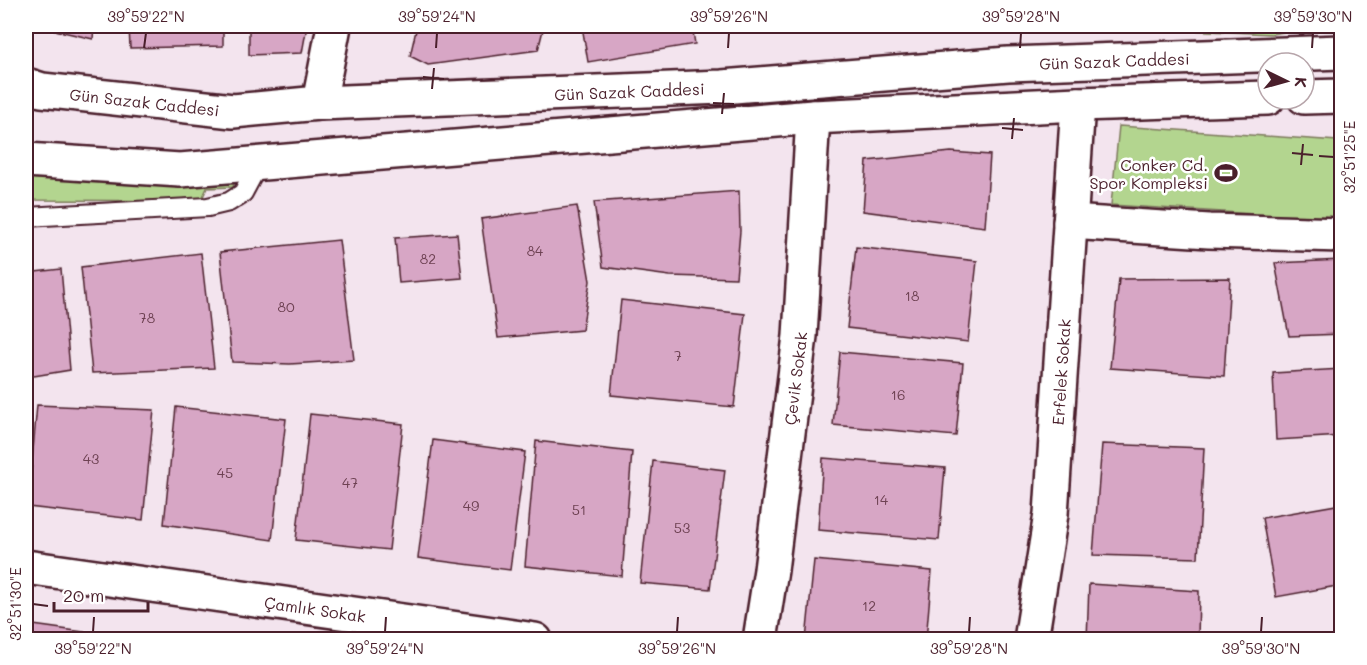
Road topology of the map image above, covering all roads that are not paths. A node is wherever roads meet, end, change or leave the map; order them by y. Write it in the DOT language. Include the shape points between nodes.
graph roads {
  1 [pos="334,26"];
  2 [pos="1341,52"];
  3 [pos="26,85"];
  4 [pos="1341,96"];
  5 [pos="1316,97"];
  6 [pos="1256,98"];
  7 [pos="319,103"];
  8 [pos="1078,104"];
  9 [pos="813,117"];
  10 [pos="26,160"];
  11 [pos="259,163"];
  12 [pos="26,217"];
  13 [pos="1070,222"];
  14 [pos="1341,235"];
  15 [pos="26,567"];
  16 [pos="535,639"];
  17 [pos="760,639"];
  18 [pos="1031,639"];
  1 -- 7 [label="main road"];
  2 -- 7 [label="main road, Gün Sazak Caddesi" via="1008,64 722,87"];
  3 -- 7 [label="main road, Gün Sazak Caddesi" via="233,111"];
  4 -- 5 [label="main road"];
  6 -- 8 [label="main road"];
  8 -- 9 [label="main road"];
  8 -- 13 [label="main road, Erfelek Sokak"];
  9 -- 11 [label="main road"];
  9 -- 17 [label="main road, Çevik Sokak" via="800,336"];
  10 -- 11 [label="main road" via="180,170"];
  11 -- 12 [label="lane" via="243,193 229,202 208,207"];
  13 -- 14 [label="main road"];
  13 -- 18 [label="main road, Erfelek Sokak" via="1051,514"];
  15 -- 16 [label="main road, Çamlık Sokak"];
}
